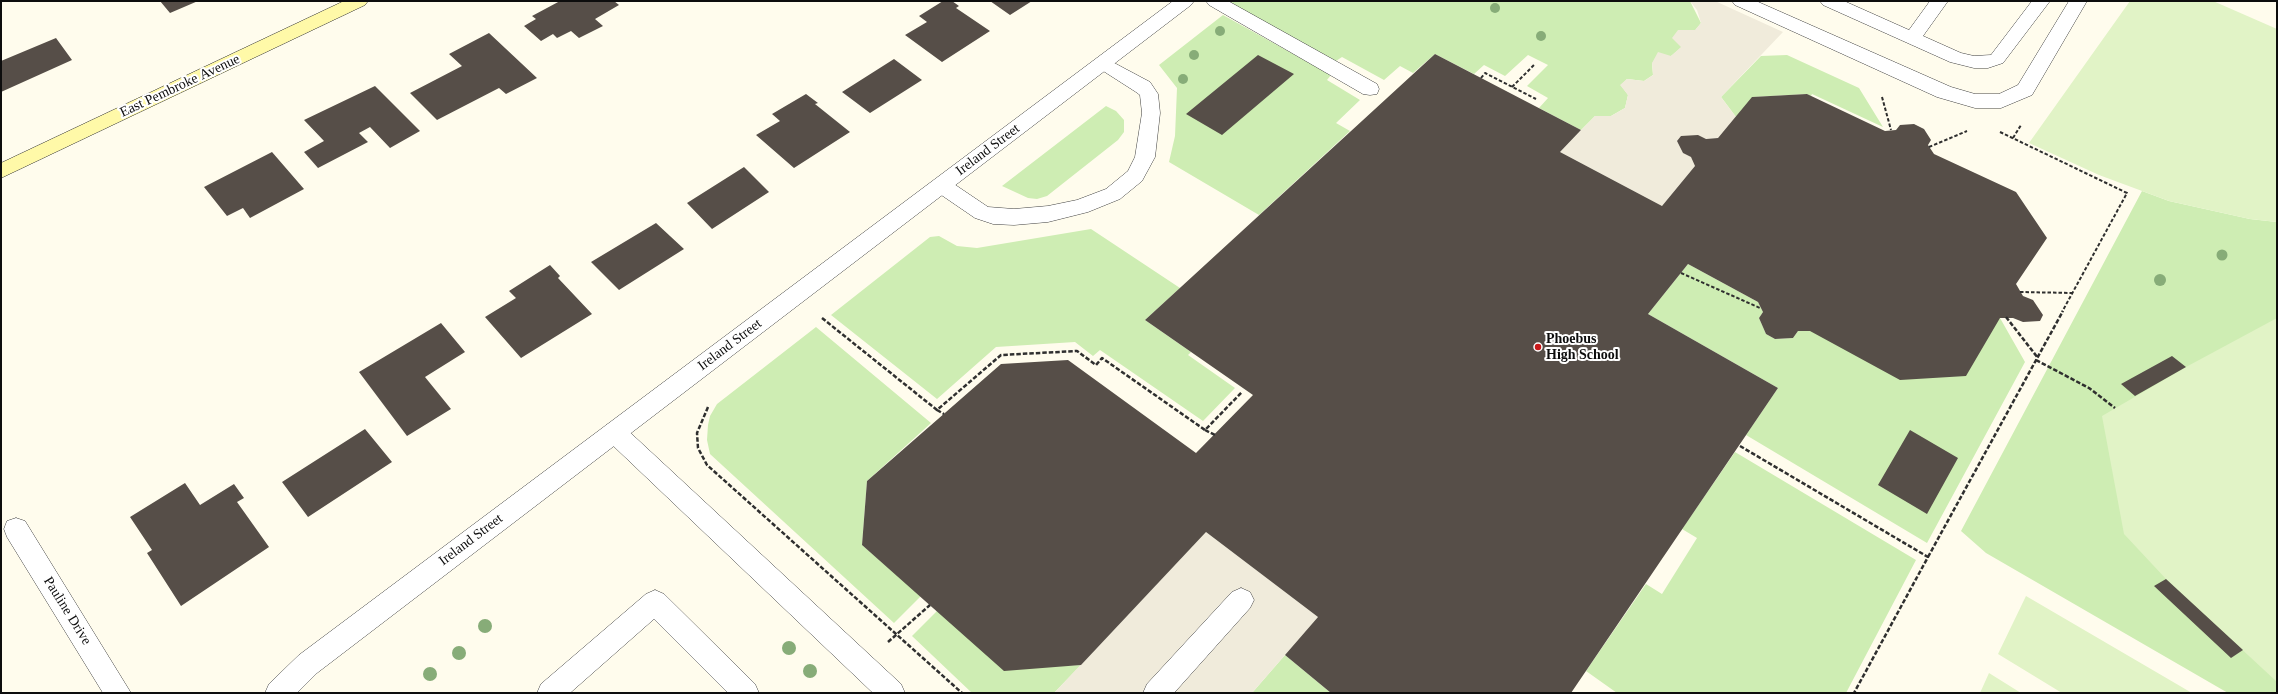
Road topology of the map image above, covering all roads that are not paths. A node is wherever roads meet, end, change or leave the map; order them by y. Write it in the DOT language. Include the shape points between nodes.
graph roads {
  1 [pos="359,1"];
  2 [pos="1185,1"];
  3 [pos="1215,1"];
  4 [pos="1741,1"];
  5 [pos="1829,1"];
  6 [pos="1939,1"];
  7 [pos="2041,1"];
  8 [pos="2078,1"];
  9 [pos="1912,38"];
  10 [pos="1103,63"];
  11 [pos="1370,89"];
  12 [pos="1,171"];
  13 [pos="941,185"];
  14 [pos="614,432"];
  15 [pos="16,529"];
  16 [pos="1241,600"];
  17 [pos="118,693"];
  18 [pos="278,693"];
  19 [pos="550,693"];
  20 [pos="746,693"];
  21 [pos="892,693"];
  22 [pos="1156,693"];
  1 -- 12 [label="main road, East Pembroke Avenue"];
  2 -- 10 [label="street, Ireland Street"];
  3 -- 11 [label="street"];
  4 -- 8 [label="street" via="1944,92 1974,101 2001,101 2025,90"];
  5 -- 9 [label="street"];
  6 -- 9 [label="street"];
  7 -- 9 [label="street" via="1997,59 1988,62 1963,61"];
  10 -- 13 [label="street, Ireland Street"];
  10 -- 13 [label="street" via="1143,87 1148,94 1151,113 1145,157 1135,176 1113,194 1081,208 1048,214 993,216 982,213"];
  13 -- 14 [label="street, Ireland Street"];
  14 -- 18 [label="street, Ireland Street" via="308,664"];
  14 -- 21 [label="street"];
  15 -- 17 [label="street, Pauline Drive"];
  16 -- 22 [label="street"];
  19 -- 20 [label="street" via="655,602"];
}
